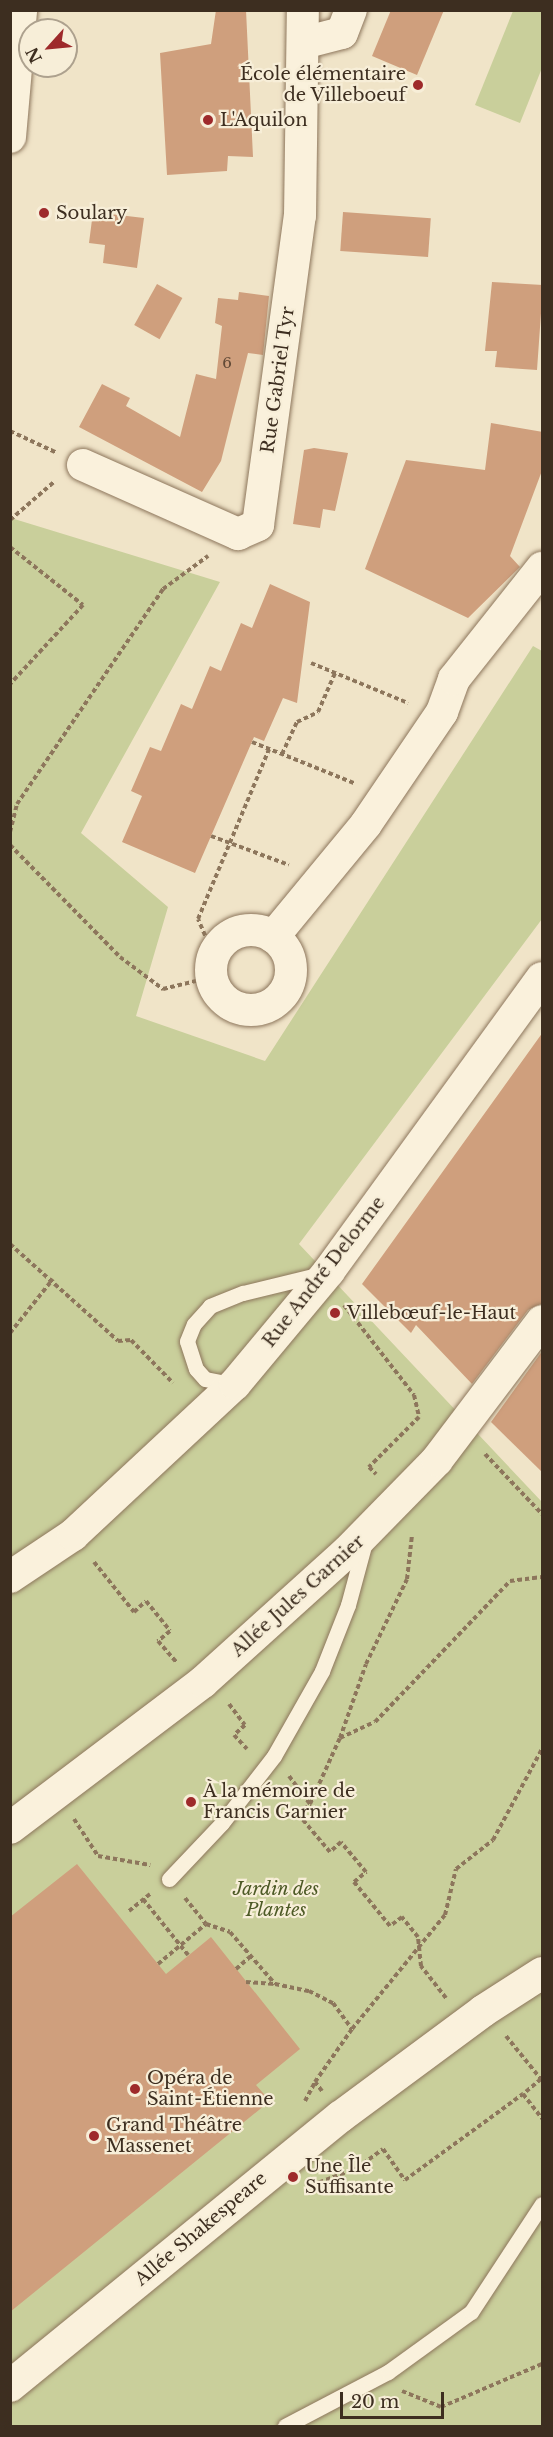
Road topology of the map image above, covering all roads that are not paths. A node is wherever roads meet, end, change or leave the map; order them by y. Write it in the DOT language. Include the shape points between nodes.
graph roads {
  1 [pos="21,10"];
  2 [pos="303,10"];
  3 [pos="351,10"];
  4 [pos="303,43"];
  5 [pos="10,137"];
  6 [pos="80,463"];
  7 [pos="543,568"];
  8 [pos="273,937"];
  9 [pos="543,978"];
  10 [pos="326,1275"];
  11 [pos="543,1321"];
  12 [pos="235,1384"];
  13 [pos="367,1533"];
  14 [pos="10,1577"];
  15 [pos="10,1828"];
  16 [pos="169,1879"];
  17 [pos="543,1973"];
  18 [pos="543,2204"];
  19 [pos="10,2386"];
  20 [pos="285,2427"];
  1 -- 5 [label="street"];
  2 -- 4 [label="street"];
  3 -- 4 [label="street" via="342,33"];
  4 -- 6 [label="street, Rue Gabriel Tyr" via="297,240 258,525 238,534"];
  7 -- 8 [label="street" via="454,679 439,716 386,795 324,878"];
  8 -- 8 [label="street" via="287,952 291,972 284,992 269,1005 248,1010 229,1003 213,967 234,934 254,930"];
  9 -- 10 [label="street, Rue André Delorme"];
  10 -- 12 [label="street, Rue André Delorme"];
  10 -- 12 [label="lane" via="210,1306 194,1324 187,1341 196,1369 205,1379 222,1385"];
  11 -- 13 [label="street, Allée Jules Garnier" via="462,1429"];
  12 -- 14 [label="street, Rue André Delorme" via="73,1535"];
  13 -- 15 [label="street, Allée Jules Garnier" via="203,1682"];
  13 -- 16 [label="lane" via="348,1605 322,1671 274,1756 222,1823"];
  17 -- 19 [label="street, Allée Shakespeare" via="483,2011 340,2117"];
  18 -- 20 [label="lane" via="471,2312 388,2372"];
}
